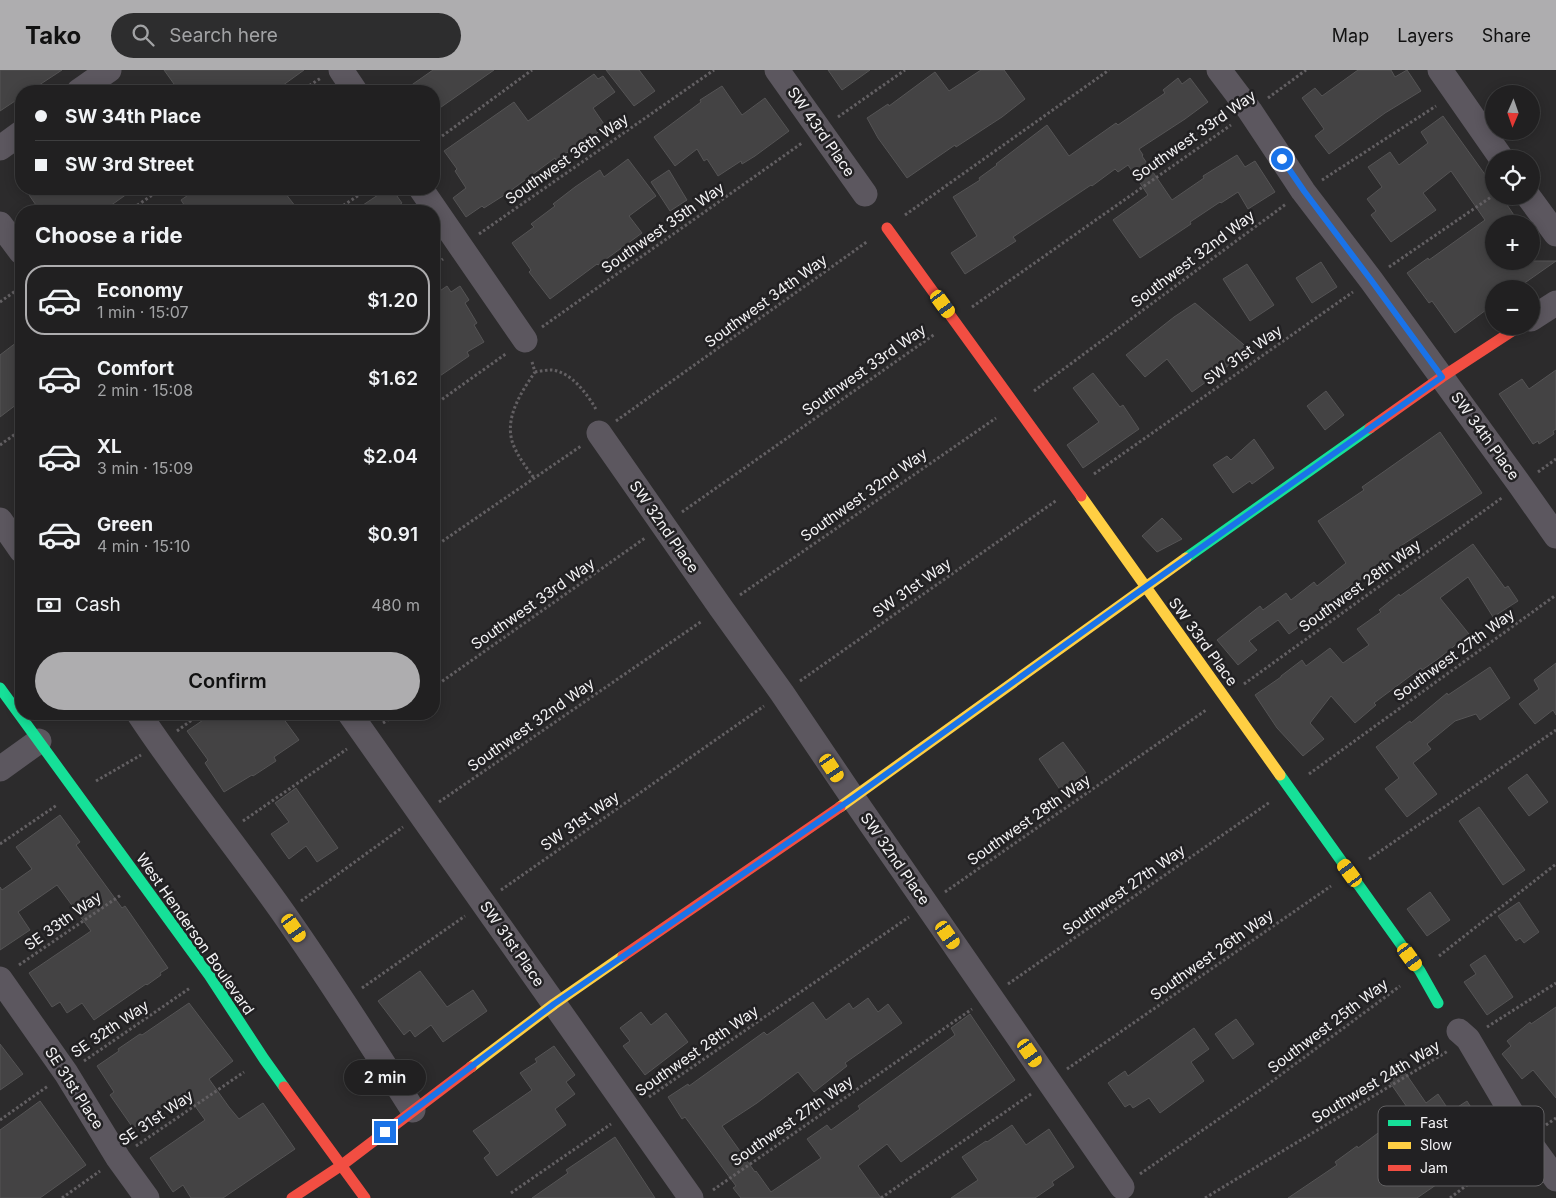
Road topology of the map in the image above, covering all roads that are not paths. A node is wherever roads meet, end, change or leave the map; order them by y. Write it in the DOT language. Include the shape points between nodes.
graph roads {
  1 [pos="109,70"];
  2 [pos="777,70"];
  3 [pos="1219,70"];
  4 [pos="1440,70"];
  5 [pos="332,73"];
  6 [pos="88,85"];
  7 [pos="347,85"];
  8 [pos="15,137"];
  9 [pos="0,148"];
  10 [pos="1496,150"];
  11 [pos="865,194"];
  12 [pos="1535,205"];
  13 [pos="440,217"];
  14 [pos="0,224"];
  15 [pos="887,228"];
  16 [pos="1556,234"];
  17 [pos="15,244"];
  18 [pos="1556,302"];
  19 [pos="1540,313"];
  20 [pos="1506,335"];
  21 [pos="524,340"];
  22 [pos="1442,377"];
  23 [pos="599,433"];
  24 [pos="0,520"];
  25 [pos="1556,536"];
  26 [pos="15,541"];
  27 [pos="1146,587"];
  28 [pos="0,688"];
  29 [pos="15,708"];
  30 [pos="24,720"];
  31 [pos="143,720"];
  32 [pos="354,720"];
  33 [pos="39,741"];
  34 [pos="0,769"];
  35 [pos="853,798"];
  36 [pos="8,973"];
  37 [pos="1438,1003"];
  38 [pos="554,1004"];
  39 [pos="1463,1035"];
  40 [pos="1507,1106"];
  41 [pos="414,1110"];
  42 [pos="1544,1162"];
  43 [pos="342,1165"];
  44 [pos="1556,1179"];
  45 [pos="1122,1187"];
  46 [pos="701,1195"];
  47 [pos="147,1198"];
  48 [pos="292,1198"];
  49 [pos="365,1198"];
  1 -- 6 [label="street"];
  2 -- 11 [label="street, SW 43rd Place"];
  3 -- 22 [label="street, SW 34th Place"];
  4 -- 10 [label="street"];
  5 -- 7 [label="street"];
  8 -- 9 [label="street"];
  12 -- 16 [label="street"];
  13 -- 21 [label="street"];
  14 -- 17 [label="street"];
  15 -- 27 [label="street, SW 33rd Place"];
  18 -- 19 [label="street"];
  20 -- 22 [label="street"];
  22 -- 25 [label="street, SW 34th Place"];
  22 -- 27 [label="street"];
  23 -- 35 [label="street, SW 32nd Place"];
  24 -- 26 [label="street"];
  27 -- 35 [label="street"];
  27 -- 37 [label="street, SW 33rd Place" via="1420,971"];
  28 -- 29 [label="street, West Henderson Boulevard"];
  30 -- 33 [label="street, West Henderson Boulevard"];
  31 -- 41 [label="street" via="284,914"];
  32 -- 38 [label="street, SW 31st Place"];
  33 -- 34 [label="street"];
  33 -- 43 [label="street, West Henderson Boulevard"];
  35 -- 38 [label="street"];
  35 -- 45 [label="street, SW 32nd Place"];
  36 -- 47 [label="street, SE 31st Place" via="118,1158"];
  38 -- 41 [label="street"];
  38 -- 46 [label="street, SW 31st Place" via="630,1111"];
  39 -- 40 [label="street"];
  41 -- 43 [label="street"];
  42 -- 44 [label="street"];
  43 -- 48 [label="street"];
  43 -- 49 [label="street, West Henderson Boulevard"];
}
